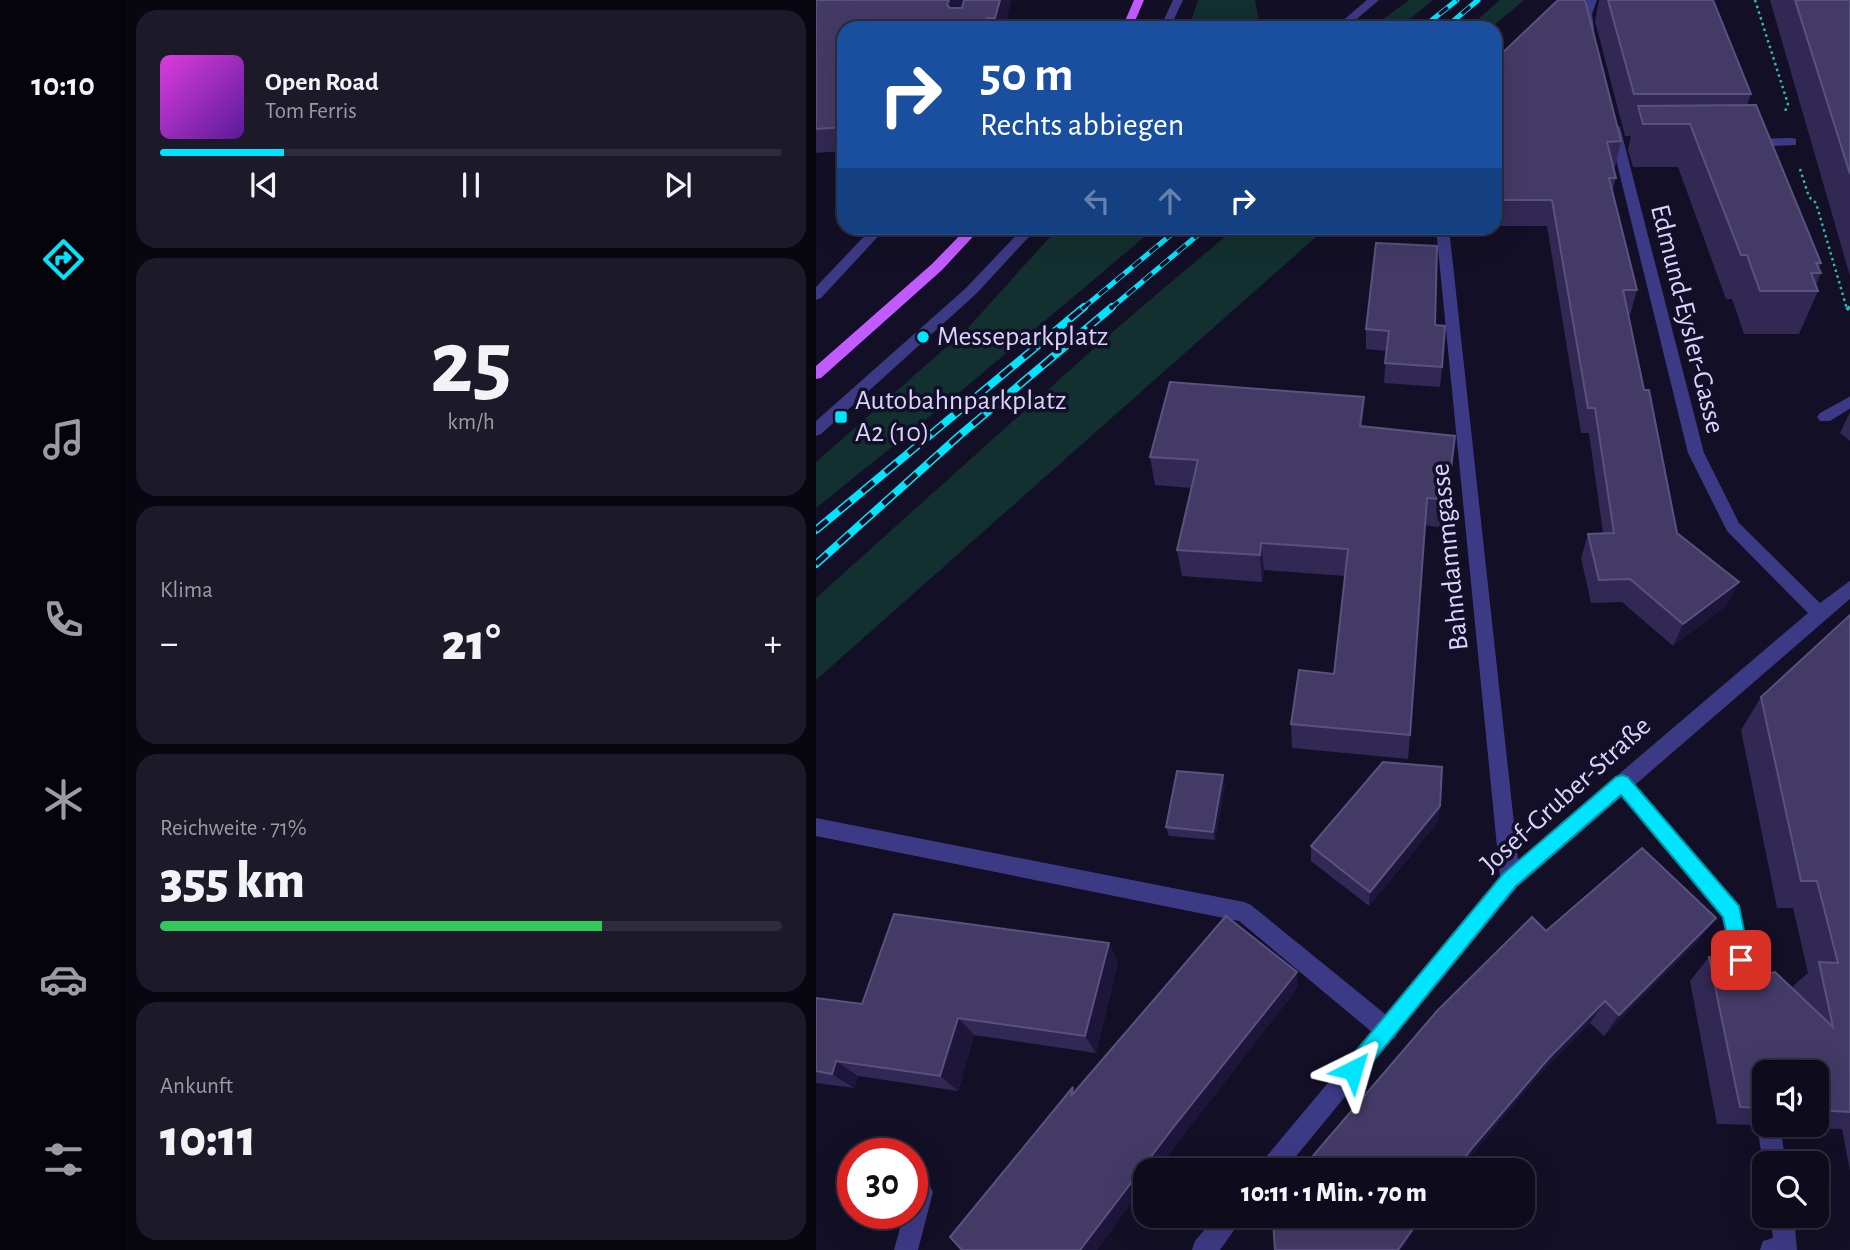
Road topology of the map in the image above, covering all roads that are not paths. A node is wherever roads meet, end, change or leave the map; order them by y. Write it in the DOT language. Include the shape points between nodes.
graph roads {
  1 [pos="1139,0"];
  2 [pos="1178,0"];
  3 [pos="1374,0"];
  4 [pos="1592,0"];
  5 [pos="1130,21"];
  6 [pos="1168,21"];
  7 [pos="1348,21"];
  8 [pos="1592,42"];
  9 [pos="1612,118"];
  10 [pos="1792,142"];
  11 [pos="1738,143"];
  12 [pos="872,235"];
  13 [pos="967,235"];
  14 [pos="1023,235"];
  15 [pos="1443,235"];
  16 [pos="816,295"];
  17 [pos="816,374"];
  18 [pos="1850,401"];
  19 [pos="1825,417"];
  20 [pos="816,429"];
  21 [pos="1850,587"];
  22 [pos="1819,613"];
  23 [pos="1622,783"];
  24 [pos="816,827"];
  25 [pos="1510,880"];
  26 [pos="1745,984"];
  27 [pos="1386,1030"];
  28 [pos="1280,1158"];
  29 [pos="1222,1228"];
  30 [pos="1784,1228"];
  31 [pos="911,1229"];
  32 [pos="906,1250"];
  33 [pos="1204,1250"];
  34 [pos="1772,1250"];
  1 -- 5 [label="main road"];
  2 -- 6 [label="street"];
  3 -- 7 [label="street"];
  4 -- 8 [label="street" via="1586,16"];
  9 -- 22 [label="street, Edmund-Eysler-Gasse" via="1625,143 1696,453 1733,527"];
  10 -- 11 [label="street"];
  12 -- 16 [label="street"];
  13 -- 17 [label="main road"];
  14 -- 20 [label="street" via="971,291"];
  15 -- 25 [label="street, Bahndammgasse"];
  18 -- 19 [label="street"];
  21 -- 22 [label="street, Josef-Gruber-Straße"];
  22 -- 23 [label="street, Josef-Gruber-Straße"];
  23 -- 25 [label="street, Josef-Gruber-Straße"];
  23 -- 26 [label="street" via="1732,913"];
  24 -- 27 [label="street" via="1244,912"];
  25 -- 27 [label="street, Josef-Gruber-Straße"];
  27 -- 28 [label="street, Josef-Gruber-Straße"];
  29 -- 33 [label="street"];
  30 -- 34 [label="street" via="1786,1246"];
  31 -- 32 [label="street"];
}
